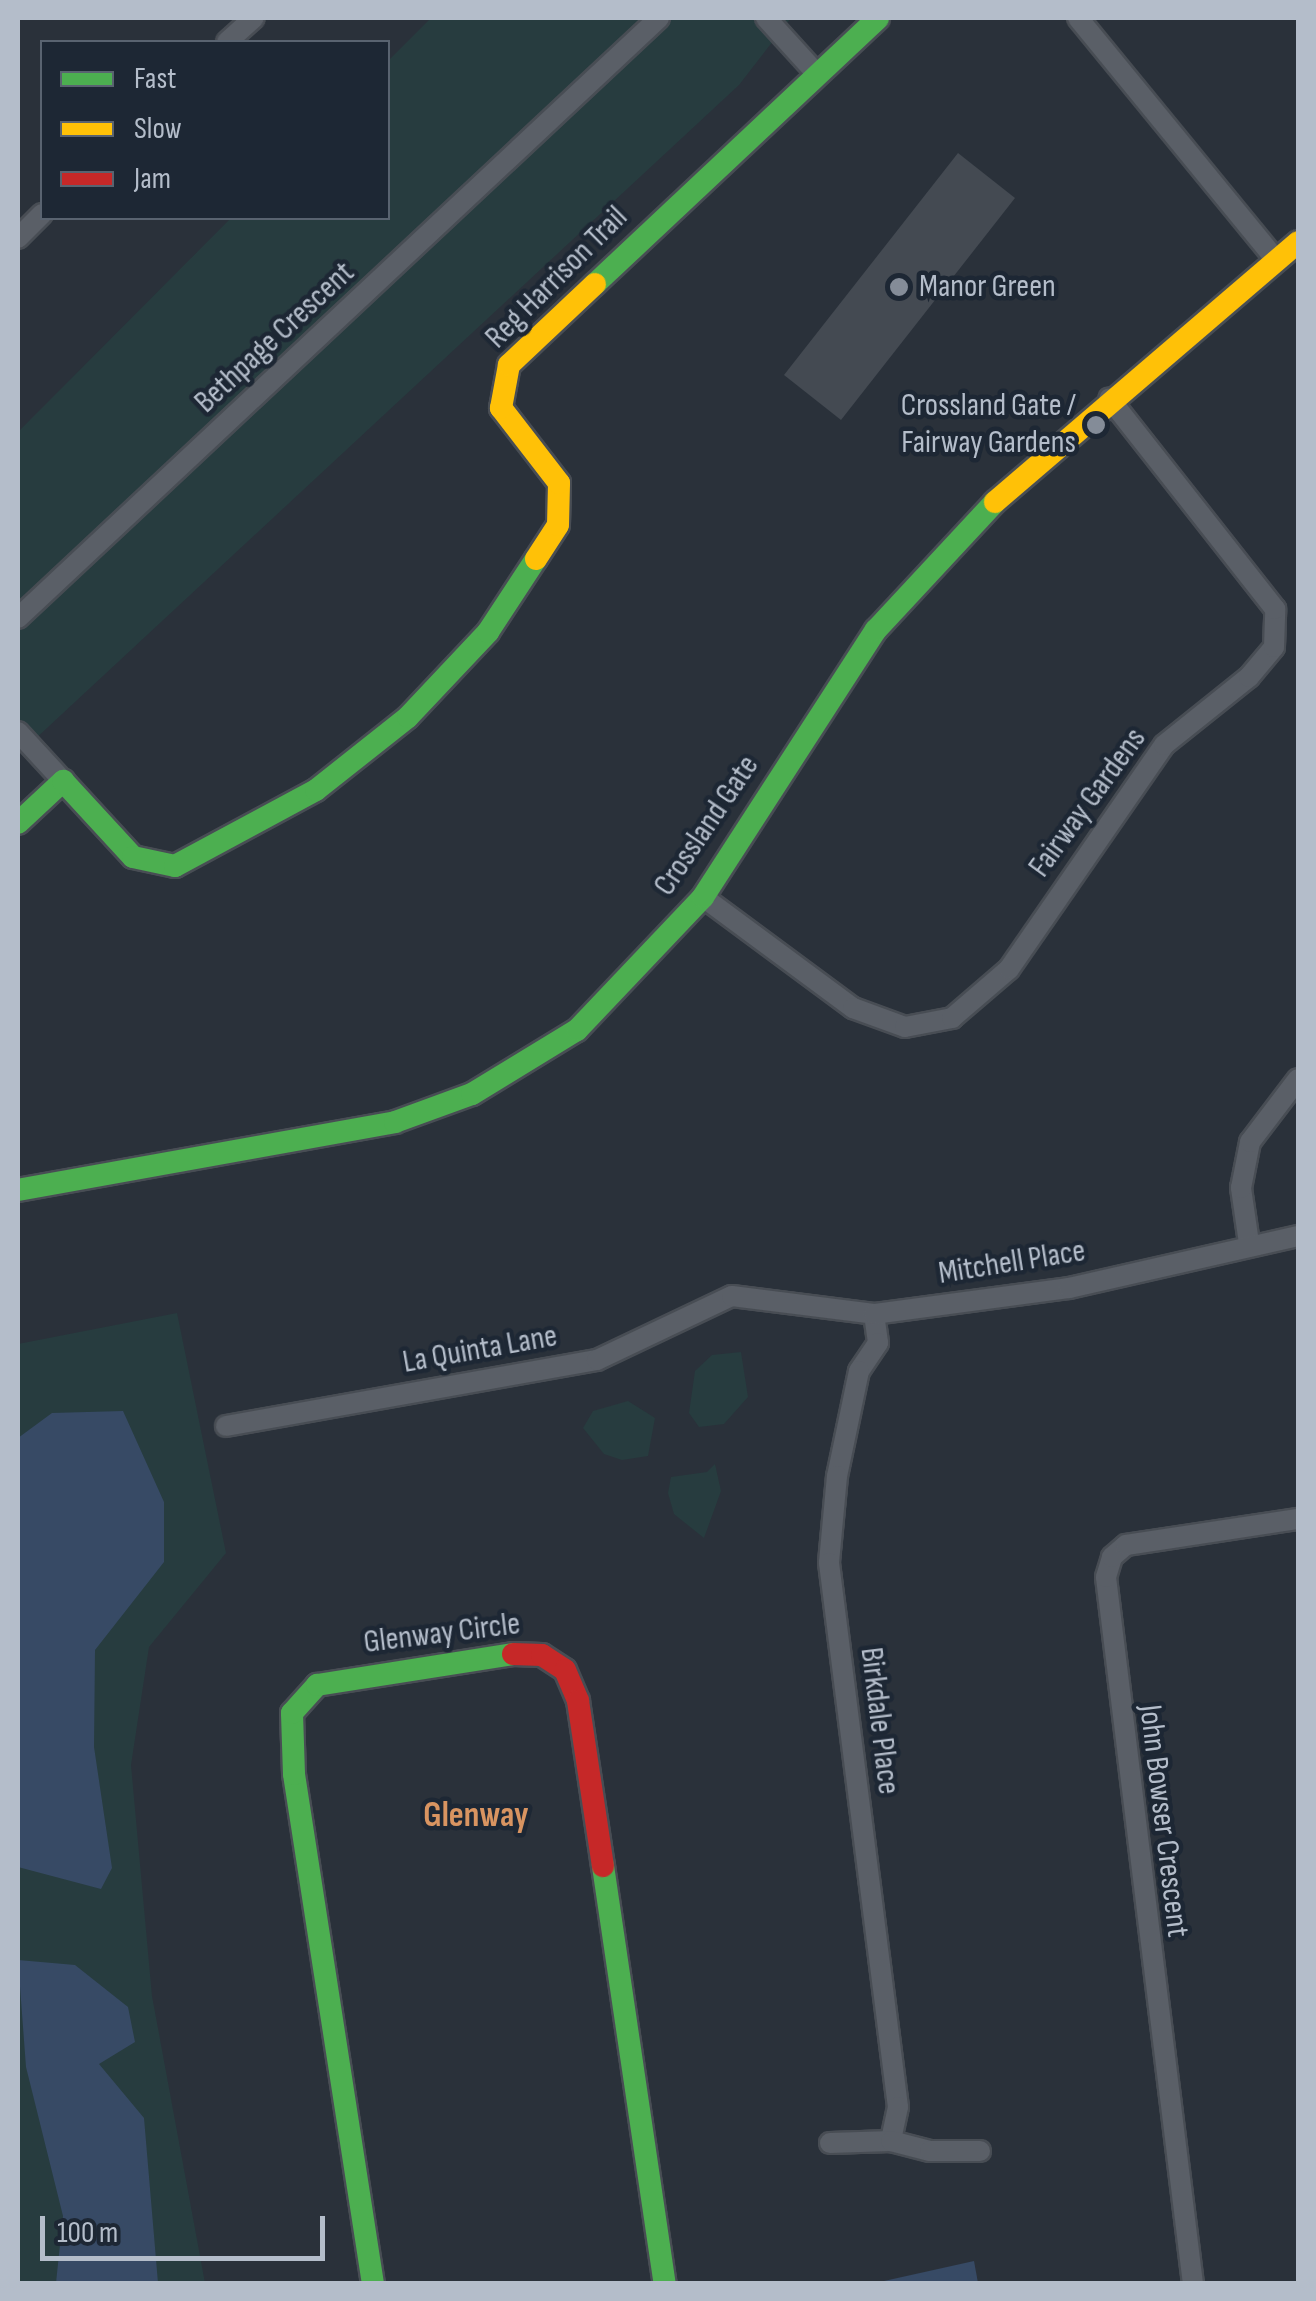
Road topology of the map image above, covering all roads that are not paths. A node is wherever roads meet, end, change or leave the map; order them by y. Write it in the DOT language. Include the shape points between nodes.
graph roads {
  1 [pos="254,18"];
  2 [pos="659,18"];
  3 [pos="766,18"];
  4 [pos="878,18"];
  5 [pos="1078,18"];
  6 [pos="229,40"];
  7 [pos="817,74"];
  8 [pos="40,216"];
  9 [pos="18,238"];
  10 [pos="1298,242"];
  11 [pos="1276,260"];
  12 [pos="1109,398"];
  13 [pos="18,618"];
  14 [pos="18,732"];
  15 [pos="63,781"];
  16 [pos="18,822"];
  17 [pos="703,897"];
  18 [pos="1298,1079"];
  19 [pos="18,1190"];
  20 [pos="1298,1236"];
  21 [pos="1249,1243"];
  22 [pos="732,1296"];
  23 [pos="874,1314"];
  24 [pos="226,1426"];
  25 [pos="1298,1519"];
  26 [pos="890,2141"];
  27 [pos="830,2143"];
  28 [pos="980,2151"];
  29 [pos="373,2284"];
  30 [pos="664,2284"];
  31 [pos="1193,2284"];
  1 -- 6 [label="street"];
  2 -- 13 [label="street, Bethpage Crescent"];
  3 -- 7 [label="street"];
  4 -- 7 [label="street, Reg Harrison Trail"];
  5 -- 11 [label="street"];
  7 -- 15 [label="street, Reg Harrison Trail" via="509,366 500,408 559,483 558,525 488,632 408,717 266,822 175,866 133,857"];
  8 -- 9 [label="street"];
  10 -- 11 [label="street, Crossland Gate"];
  11 -- 12 [label="street, Crossland Gate"];
  12 -- 17 [label="street, Crossland Gate" via="964,528 876,630"];
  12 -- 17 [label="street, Fairway Gardens" via="1274,609 1274,647 1249,678 1164,745 1009,969 952,1018 904,1027 853,1008"];
  14 -- 15 [label="street"];
  15 -- 16 [label="street"];
  17 -- 19 [label="street, Crossland Gate" via="578,1030 472,1094 395,1122"];
  18 -- 21 [label="street" via="1250,1142 1241,1188"];
  20 -- 21 [label="street, Mitchell Place"];
  21 -- 23 [label="street, Mitchell Place" via="1069,1288"];
  22 -- 23 [label="street, Mitchell Place"];
  22 -- 24 [label="street, La Quinta Lane" via="597,1360"];
  23 -- 26 [label="street, Birkdale Place" via="878,1342 859,1371 828,1563 898,2107"];
  25 -- 31 [label="street, John Bowser Crescent" via="1126,1545 1106,1577"];
  26 -- 27 [label="street"];
  26 -- 28 [label="street" via="930,2151"];
  29 -- 30 [label="street, Glenway Circle" via="296,1792 292,1713 317,1685 516,1653 542,1655 565,1670 578,1701"];
}
